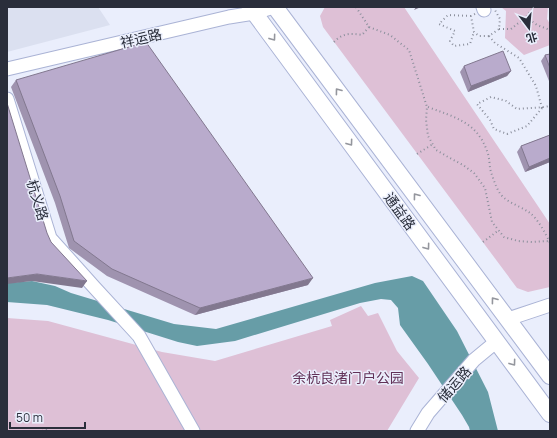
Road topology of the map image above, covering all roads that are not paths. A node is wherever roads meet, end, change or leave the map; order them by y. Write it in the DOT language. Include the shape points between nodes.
graph roads {
  1 [pos="275,7"];
  2 [pos="252,10"];
  3 [pos="7,69"];
  4 [pos="7,99"];
  5 [pos="550,305"];
  6 [pos="508,320"];
  7 [pos="496,341"];
  8 [pos="550,376"];
  9 [pos="550,414"];
  10 [pos="193,431"];
  11 [pos="416,431"];
  1 -- 2 [label="street, 祥运路"];
  6 -- 1 [label="main road, 通益路, one-way"];
  2 -- 3 [label="street, 祥运路" via="229,18"];
  2 -- 7 [label="main road, 通益路, one-way"];
  4 -- 10 [label="street, 杭义路" via="50,238 139,336"];
  5 -- 6 [label="street"];
  6 -- 8 [label="main road, 通益路"];
  7 -- 9 [label="main road, 通益路, one-way"];
  7 -- 11 [label="street, 储运路" via="474,360 428,413"];
}
